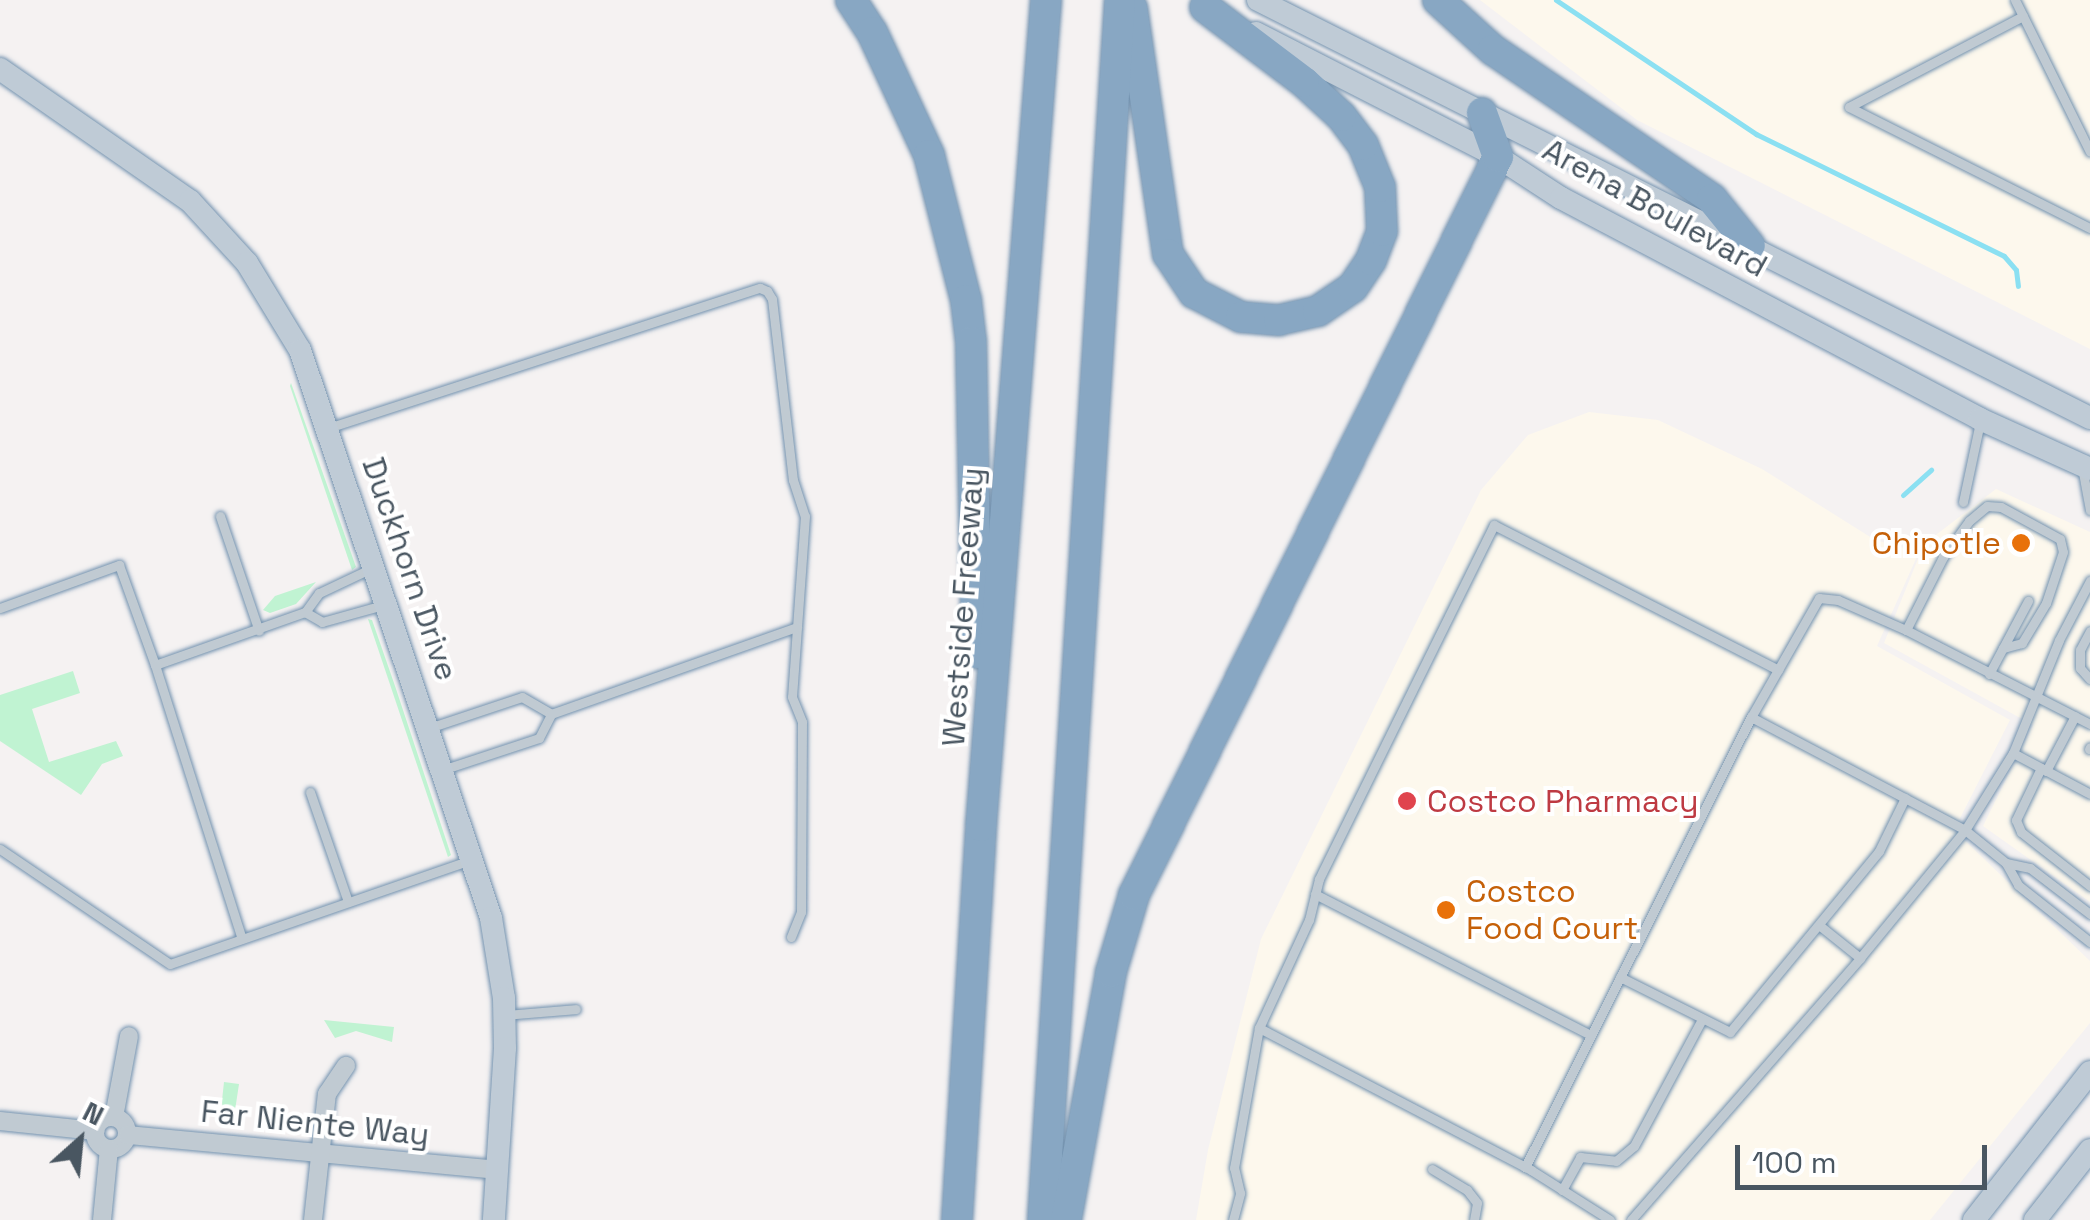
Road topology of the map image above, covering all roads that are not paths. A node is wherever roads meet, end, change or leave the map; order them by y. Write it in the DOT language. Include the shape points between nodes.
graph roads {
  1 [pos="851,0"];
  2 [pos="1046,0"];
  3 [pos="1120,0"];
  4 [pos="1131,0"];
  5 [pos="1258,0"];
  6 [pos="1438,0"];
  7 [pos="2015,0"];
  8 [pos="1198,4"];
  9 [pos="2023,16"];
  10 [pos="0,69"];
  11 [pos="1482,113"];
  12 [pos="2090,152"];
  13 [pos="1498,157"];
  14 [pos="2090,228"];
  15 [pos="1750,246"];
  16 [pos="2090,418"];
  17 [pos="1980,419"];
  18 [pos="328,428"];
  19 [pos="2086,467"];
  20 [pos="1963,502"];
  21 [pos="2090,510"];
  22 [pos="220,516"];
  23 [pos="375,567"];
  24 [pos="2090,581"];
  25 [pos="2028,601"];
  26 [pos="387,604"];
  27 [pos="0,608"];
  28 [pos="305,612"];
  29 [pos="797,627"];
  30 [pos="1906,630"];
  31 [pos="2090,630"];
  32 [pos="259,631"];
  33 [pos="2003,648"];
  34 [pos="154,666"];
  35 [pos="1778,670"];
  36 [pos="1989,674"];
  37 [pos="2090,679"];
  38 [pos="2037,698"];
  39 [pos="551,714"];
  40 [pos="2075,716"];
  41 [pos="1752,717"];
  42 [pos="2090,724"];
  43 [pos="429,728"];
  44 [pos="2013,753"];
  45 [pos="2044,769"];
  46 [pos="443,770"];
  47 [pos="2078,771"];
  48 [pos="2071,784"];
  49 [pos="310,792"];
  50 [pos="2090,794"];
  51 [pos="1905,798"];
  52 [pos="981,826"];
  53 [pos="1964,830"];
  54 [pos="0,849"];
  55 [pos="472,859"];
  56 [pos="2006,863"];
  57 [pos="2090,886"];
  58 [pos="1315,894"];
  59 [pos="348,902"];
  60 [pos="2090,914"];
  61 [pos="1819,925"];
  62 [pos="791,937"];
  63 [pos="242,939"];
  64 [pos="2090,942"];
  65 [pos="1860,958"];
  66 [pos="1620,977"];
  67 [pos="576,1009"];
  68 [pos="505,1016"];
  69 [pos="1702,1018"];
  70 [pos="1259,1028"];
  71 [pos="1591,1035"];
  72 [pos="129,1036"];
  73 [pos="346,1066"];
  74 [pos="2090,1072"];
  75 [pos="114,1117"];
  76 [pos="0,1120"];
  77 [pos="95,1131"];
  78 [pos="128,1134"];
  79 [pos="109,1149"];
  80 [pos="2090,1150"];
  81 [pos="318,1155"];
  82 [pos="1525,1167"];
  83 [pos="497,1170"];
  84 [pos="1432,1170"];
  85 [pos="1562,1190"];
  86 [pos="102,1220"];
  87 [pos="313,1220"];
  88 [pos="494,1220"];
  89 [pos="957,1220"];
  90 [pos="1043,1220"];
  91 [pos="1066,1220"];
  92 [pos="1233,1220"];
  93 [pos="1474,1220"];
  94 [pos="1610,1220"];
  95 [pos="1631,1220"];
  96 [pos="1974,1220"];
  97 [pos="2035,1220"];
  1 -- 52 [label="highway" via="929,155 966,300"];
  2 -- 52 [label="highway, Westside Freeway"];
  3 -- 90 [label="highway"];
  4 -- 8 [label="highway" via="1168,254 1194,293 1241,317 1279,320 1318,310 1353,287 1372,260 1382,231 1380,186 1363,145 1341,116"];
  5 -- 11 [label="main road, Arena Boulevard"];
  6 -- 15 [label="highway" via="1493,50 1712,198"];
  7 -- 9 [label="lane"];
  8 -- 13 [label="main road, Arena Boulevard"];
  9 -- 12 [label="lane"];
  9 -- 14 [label="lane" via="1848,107"];
  10 -- 18 [label="main road, Duckhorn Drive" via="164,179 226,237 284,320"];
  11 -- 13 [label="highway"];
  11 -- 15 [label="main road, Arena Boulevard"];
  13 -- 17 [label="main road, Arena Boulevard" via="1561,198"];
  13 -- 91 [label="highway" via="1134,896 1111,972"];
  15 -- 16 [label="main road, Arena Boulevard"];
  17 -- 19 [label="main road, Arena Boulevard"];
  17 -- 20 [label="lane"];
  18 -- 23 [label="main road, Duckhorn Drive"];
  18 -- 29 [label="lane" via="760,288 772,299 793,480 805,516"];
  19 -- 21 [label="lane"];
  22 -- 32 [label="lane"];
  23 -- 26 [label="main road, Duckhorn Drive"];
  23 -- 28 [label="lane" via="320,593"];
  24 -- 38 [label="lane"];
  25 -- 33 [label="lane"];
  26 -- 28 [label="lane" via="322,622"];
  26 -- 43 [label="main road, Duckhorn Drive"];
  27 -- 34 [label="lane" via="119,565"];
  28 -- 32 [label="lane"];
  29 -- 39 [label="lane"];
  29 -- 62 [label="lane" via="792,697 802,722 801,912"];
  30 -- 33 [label="lane" via="1943,557 1987,506 2001,507 2060,539 2062,552 2046,602 2022,643"];
  30 -- 35 [label="lane" via="1820,598"];
  30 -- 36 [label="lane"];
  31 -- 37 [label="lane" via="2080,650 2080,668"];
  32 -- 34 [label="lane"];
  33 -- 36 [label="lane"];
  34 -- 63 [label="lane"];
  35 -- 41 [label="lane"];
  35 -- 58 [label="lane" via="1494,526"];
  36 -- 38 [label="lane"];
  38 -- 40 [label="lane"];
  38 -- 44 [label="lane"];
  39 -- 43 [label="lane" via="522,697"];
  39 -- 46 [label="lane" via="539,738"];
  40 -- 42 [label="lane"];
  40 -- 45 [label="lane"];
  41 -- 51 [label="lane"];
  41 -- 66 [label="lane"];
  43 -- 46 [label="main road, Duckhorn Drive"];
  44 -- 45 [label="lane"];
  44 -- 53 [label="lane"];
  45 -- 48 [label="lane"];
  45 -- 57 [label="lane" via="2016,820"];
  46 -- 55 [label="main road, Duckhorn Drive"];
  47 -- 48 [label="lane"];
  48 -- 50 [label="lane"];
  49 -- 59 [label="lane"];
  51 -- 53 [label="lane"];
  51 -- 61 [label="lane" via="1879,850"];
  52 -- 89 [label="highway, Westside Freeway"];
  53 -- 56 [label="lane"];
  53 -- 65 [label="lane"];
  54 -- 63 [label="lane" via="170,964"];
  55 -- 59 [label="lane"];
  55 -- 68 [label="main road, Duckhorn Drive" via="498,950"];
  56 -- 60 [label="lane" via="2030,868"];
  56 -- 64 [label="lane" via="2018,885"];
  58 -- 70 [label="lane" via="1310,920"];
  58 -- 71 [label="lane"];
  59 -- 63 [label="lane"];
  61 -- 65 [label="lane"];
  61 -- 69 [label="lane" via="1730,1032"];
  65 -- 95 [label="lane"];
  66 -- 69 [label="lane"];
  66 -- 71 [label="lane"];
  67 -- 68 [label="lane"];
  68 -- 83 [label="main road, Duckhorn Drive"];
  69 -- 85 [label="lane" via="1634,1146 1616,1162 1580,1157"];
  70 -- 82 [label="lane"];
  70 -- 92 [label="lane" via="1234,1168 1240,1193"];
  71 -- 82 [label="lane"];
  72 -- 75 [label="street"];
  73 -- 81 [label="street" via="327,1094"];
  74 -- 96 [label="main road"];
  75 -- 77 [label="street" via="102,1119"];
  75 -- 78 [label="street"];
  76 -- 77 [label="street"];
  77 -- 79 [label="street"];
  78 -- 79 [label="street" via="122,1146"];
  78 -- 81 [label="street, Far Niente Way"];
  79 -- 86 [label="street"];
  80 -- 97 [label="main road"];
  81 -- 83 [label="street, Far Niente Way"];
  81 -- 87 [label="street"];
  82 -- 85 [label="lane"];
  83 -- 88 [label="main road, Duckhorn Drive"];
  84 -- 93 [label="lane" via="1468,1190 1477,1203"];
  85 -- 94 [label="lane"];
}
